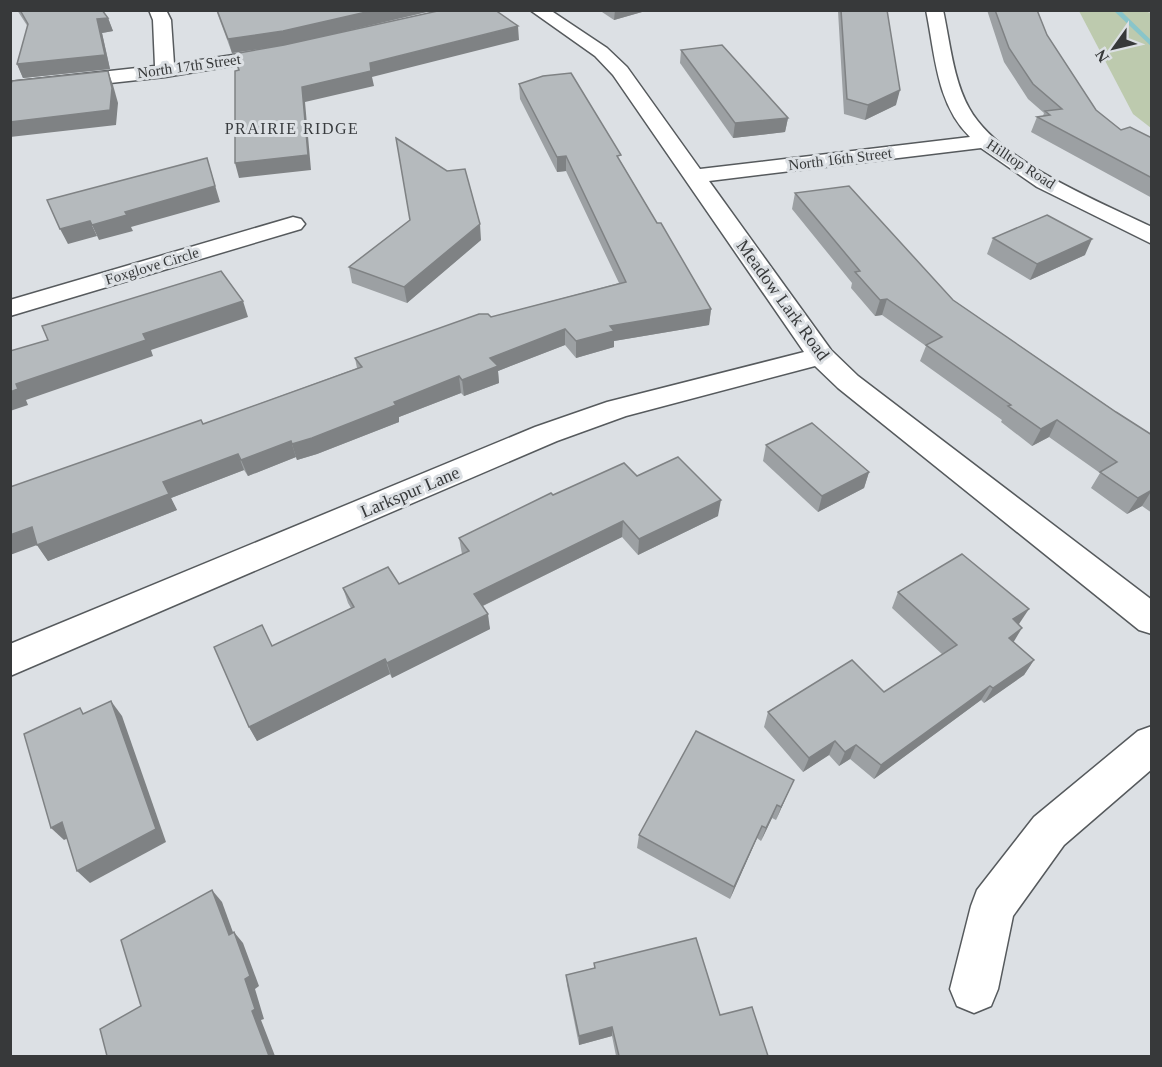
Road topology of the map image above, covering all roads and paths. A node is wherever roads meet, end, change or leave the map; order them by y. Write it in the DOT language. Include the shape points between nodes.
graph roads {
  1 [pos="157,10"];
  2 [pos="538,10"];
  3 [pos="934,10"];
  4 [pos="298,50"];
  5 [pos="165,71"];
  6 [pos="10,88"];
  7 [pos="986,141"];
  8 [pos="694,176"];
  9 [pos="293,224"];
  10 [pos="1152,237"];
  11 [pos="10,308"];
  12 [pos="821,356"];
  13 [pos="1152,620"];
  14 [pos="10,661"];
  15 [pos="1152,744"];
  16 [pos="974,989"];
  1 -- 5 [label="street" via="162,20"];
  2 -- 8 [label="street, Meadow Lark Road" via="601,52 620,71"];
  3 -- 7 [label="street, Hilltop Road" via="952,90 960,110"];
  4 -- 5 [label="street, North 17th Street"];
  5 -- 6 [label="street, North 17th Street"];
  7 -- 8 [label="street, North 16th Street"];
  7 -- 10 [label="street, Hilltop Road" via="1036,176"];
  8 -- 12 [label="street, Meadow Lark Road"];
  9 -- 11 [label="street, Foxglove Circle"];
  12 -- 13 [label="street, Meadow Lark Road" via="848,382"];
  12 -- 14 [label="street, Larkspur Lane" via="617,409 546,434"];
  15 -- 16 [label="street" via="1048,831 993,906"];
}
